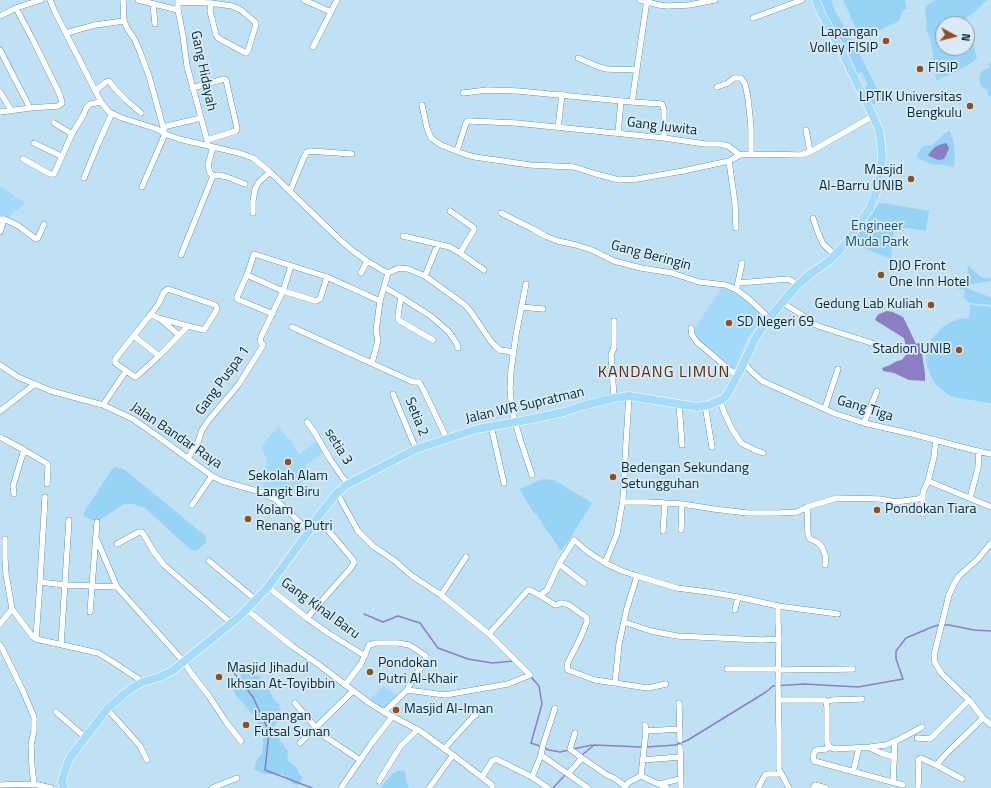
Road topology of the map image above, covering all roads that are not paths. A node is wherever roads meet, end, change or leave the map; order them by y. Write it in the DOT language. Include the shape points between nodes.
graph roads {
  1 [pos="41,0"];
  2 [pos="50,0"];
  3 [pos="123,0"];
  4 [pos="138,0"];
  5 [pos="304,0"];
  6 [pos="337,0"];
  7 [pos="640,0"];
  8 [pos="715,0"];
  9 [pos="802,0"];
  10 [pos="816,0"];
  11 [pos="178,1"];
  12 [pos="647,1"];
  13 [pos="149,2"];
  14 [pos="210,3"];
  15 [pos="16,8"];
  16 [pos="178,10"];
  17 [pos="331,12"];
  18 [pos="0,16"];
  19 [pos="753,18"];
  20 [pos="124,21"];
  21 [pos="155,24"];
  22 [pos="66,33"];
  23 [pos="313,47"];
  24 [pos="0,50"];
  25 [pos="578,58"];
  26 [pos="637,70"];
  27 [pos="717,87"];
  28 [pos="192,88"];
  29 [pos="95,91"];
  30 [pos="0,92"];
  31 [pos="464,93"];
  32 [pos="562,94"];
  33 [pos="621,101"];
  34 [pos="101,102"];
  35 [pos="632,102"];
  36 [pos="422,104"];
  37 [pos="30,108"];
  38 [pos="11,110"];
  39 [pos="0,112"];
  40 [pos="112,113"];
  41 [pos="141,113"];
  42 [pos="874,116"];
  43 [pos="201,118"];
  44 [pos="54,123"];
  45 [pos="163,127"];
  46 [pos="558,128"];
  47 [pos="806,130"];
  48 [pos="618,133"];
  49 [pos="72,134"];
  50 [pos="165,134"];
  51 [pos="664,138"];
  52 [pos="34,143"];
  53 [pos="209,144"];
  54 [pos="457,151"];
  55 [pos="810,152"];
  56 [pos="352,154"];
  57 [pos="751,154"];
  58 [pos="740,155"];
  59 [pos="61,156"];
  60 [pos="23,159"];
  61 [pos="729,161"];
  62 [pos="270,172"];
  63 [pos="214,176"];
  64 [pos="84,178"];
  65 [pos="245,184"];
  66 [pos="142,187"];
  67 [pos="290,191"];
  68 [pos="450,211"];
  69 [pos="253,213"];
  70 [pos="501,213"];
  71 [pos="813,218"];
  72 [pos="2,219"];
  73 [pos="44,224"];
  74 [pos="736,228"];
  75 [pos="0,232"];
  76 [pos="403,236"];
  77 [pos="438,244"];
  78 [pos="460,253"];
  79 [pos="181,255"];
  80 [pos="835,255"];
  81 [pos="367,261"];
  82 [pos="742,263"];
  83 [pos="291,266"];
  84 [pos="484,270"];
  85 [pos="361,273"];
  86 [pos="388,273"];
  87 [pos="247,275"];
  88 [pos="425,276"];
  89 [pos="326,277"];
  90 [pos="738,283"];
  91 [pos="526,284"];
  92 [pos="797,286"];
  93 [pos="384,287"];
  94 [pos="283,290"];
  95 [pos="736,290"];
  96 [pos="401,297"];
  97 [pos="380,301"];
  98 [pos="783,303"];
  99 [pos="521,307"];
  100 [pos="543,310"];
  101 [pos="151,314"];
  102 [pos="272,316"];
  103 [pos="158,318"];
  104 [pos="769,318"];
  105 [pos="614,321"];
  106 [pos="188,326"];
  107 [pos="292,327"];
  108 [pos="691,328"];
  109 [pos="179,335"];
  110 [pos="134,336"];
  111 [pos="433,340"];
  112 [pos="458,348"];
  113 [pos="900,352"];
  114 [pos="514,353"];
  115 [pos="159,356"];
  116 [pos="744,362"];
  117 [pos="372,364"];
  118 [pos="0,365"];
  119 [pos="838,369"];
  120 [pos="126,370"];
  121 [pos="738,375"];
  122 [pos="35,384"];
  123 [pos="877,391"];
  124 [pos="394,394"];
  125 [pos="629,396"];
  126 [pos="614,398"];
  127 [pos="720,401"];
  128 [pos="679,404"];
  129 [pos="103,405"];
  130 [pos="705,405"];
  131 [pos="825,408"];
  132 [pos="0,411"];
  133 [pos="516,421"];
  134 [pos="307,422"];
  135 [pos="864,423"];
  136 [pos="492,426"];
  137 [pos="0,437"];
  138 [pos="447,440"];
  139 [pos="936,440"];
  140 [pos="682,445"];
  141 [pos="712,447"];
  142 [pos="416,449"];
  143 [pos="24,450"];
  144 [pos="979,451"];
  145 [pos="762,453"];
  146 [pos="991,454"];
  147 [pos="188,458"];
  148 [pos="532,475"];
  149 [pos="212,476"];
  150 [pos="928,481"];
  151 [pos="504,483"];
  152 [pos="47,484"];
  153 [pos="348,484"];
  154 [pos="337,493"];
  155 [pos="14,494"];
  156 [pos="923,496"];
  157 [pos="45,497"];
  158 [pos="970,498"];
  159 [pos="622,502"];
  160 [pos="665,503"];
  161 [pos="682,504"];
  162 [pos="192,505"];
  163 [pos="807,507"];
  164 [pos="991,507"];
  165 [pos="923,514"];
  166 [pos="317,518"];
  167 [pos="69,520"];
  168 [pos="97,522"];
  169 [pos="681,530"];
  170 [pos="663,531"];
  171 [pos="309,532"];
  172 [pos="96,538"];
  173 [pos="6,539"];
  174 [pos="991,543"];
  175 [pos="117,544"];
  176 [pos="466,557"];
  177 [pos="209,561"];
  178 [pos="605,563"];
  179 [pos="559,564"];
  180 [pos="825,565"];
  181 [pos="637,576"];
  182 [pos="40,582"];
  183 [pos="584,583"];
  184 [pos="65,585"];
  185 [pos="93,586"];
  186 [pos="117,587"];
  187 [pos="268,587"];
  188 [pos="441,595"];
  189 [pos="541,596"];
  190 [pos="738,597"];
  191 [pos="256,600"];
  192 [pos="778,606"];
  193 [pos="12,609"];
  194 [pos="247,610"];
  195 [pos="735,610"];
  196 [pos="90,612"];
  197 [pos="838,614"];
  198 [pos="306,618"];
  199 [pos="624,622"];
  200 [pos="231,623"];
  201 [pos="0,624"];
  202 [pos="489,634"];
  203 [pos="36,639"];
  204 [pos="779,639"];
  205 [pos="0,645"];
  206 [pos="61,645"];
  207 [pos="365,656"];
  208 [pos="184,662"];
  209 [pos="727,669"];
  210 [pos="853,669"];
  211 [pos="778,670"];
  212 [pos="143,682"];
  213 [pos="615,683"];
  214 [pos="666,684"];
  215 [pos="345,685"];
  216 [pos="407,690"];
  217 [pos="353,691"];
  218 [pos="862,699"];
  219 [pos="779,700"];
  220 [pos="969,700"];
  221 [pos="826,702"];
  222 [pos="295,703"];
  223 [pos="679,703"];
  224 [pos="555,708"];
  225 [pos="107,709"];
  226 [pos="56,712"];
  227 [pos="384,712"];
  228 [pos="476,715"];
  229 [pos="392,717"];
  230 [pos="983,718"];
  231 [pos="645,725"];
  232 [pos="991,725"];
  233 [pos="922,727"];
  234 [pos="316,728"];
  235 [pos="680,729"];
  236 [pos="417,730"];
  237 [pos="646,731"];
  238 [pos="575,733"];
  239 [pos="86,738"];
  240 [pos="917,738"];
  241 [pos="680,740"];
  242 [pos="241,741"];
  243 [pos="895,742"];
  244 [pos="300,743"];
  245 [pos="680,747"];
  246 [pos="830,747"];
  247 [pos="859,748"];
  248 [pos="870,748"];
  249 [pos="444,749"];
  250 [pos="542,750"];
  251 [pos="453,755"];
  252 [pos="581,757"];
  253 [pos="681,757"];
  254 [pos="894,757"];
  255 [pos="147,760"];
  256 [pos="360,760"];
  257 [pos="642,760"];
  258 [pos="936,764"];
  259 [pos="853,772"];
  260 [pos="566,773"];
  261 [pos="781,774"];
  262 [pos="641,776"];
  263 [pos="482,777"];
  264 [pos="532,777"];
  265 [pos="237,778"];
  266 [pos="680,779"];
  267 [pos="962,779"];
  268 [pos="379,781"];
  269 [pos="893,782"];
  270 [pos="34,784"];
  271 [pos="659,784"];
  272 [pos="0,785"];
  273 [pos="903,785"];
  274 [pos="624,787"];
  275 [pos="51,788"];
  276 [pos="64,788"];
  277 [pos="212,788"];
  278 [pos="341,788"];
  279 [pos="429,788"];
  280 [pos="492,788"];
  281 [pos="548,788"];
  282 [pos="588,788"];
  283 [pos="667,788"];
  284 [pos="681,788"];
  285 [pos="758,788"];
  286 [pos="789,788"];
  287 [pos="813,788"];
  288 [pos="826,788"];
  289 [pos="918,788"];
  1 -- 15 [label="street"];
  2 -- 22 [label="street"];
  3 -- 20 [label="street"];
  4 -- 13 [label="street"];
  5 -- 17 [label="street"];
  6 -- 17 [label="street"];
  7 -- 12 [label="street"];
  8 -- 12 [label="street" via="689,6 659,5"];
  9 -- 19 [label="street"];
  10 -- 42 [label="highway"];
  11 -- 14 [label="street"];
  11 -- 16 [label="street, Gang Hidayah"];
  12 -- 26 [label="street"];
  13 -- 16 [label="street"];
  13 -- 21 [label="street"];
  14 -- 14 [label="street" via="218,38 246,53 256,23 232,6"];
  15 -- 18 [label="street"];
  15 -- 37 [label="street" via="62,100 58,106"];
  16 -- 28 [label="street, Gang Hidayah"];
  17 -- 23 [label="street"];
  20 -- 22 [label="street"];
  20 -- 45 [label="street" via="135,40 149,76"];
  22 -- 29 [label="street"];
  24 -- 37 [label="street"];
  25 -- 26 [label="street" via="607,69"];
  26 -- 35 [label="street"];
  27 -- 57 [label="street" via="734,78 741,78 745,84 751,127"];
  28 -- 43 [label="street, Gang Hidayah"];
  28 -- 53 [label="street" via="226,80 237,128 236,131"];
  29 -- 34 [label="street"];
  29 -- 41 [label="street" via="110,81"];
  30 -- 38 [label="street"];
  31 -- 32 [label="street" via="487,90"];
  32 -- 33 [label="street"];
  32 -- 46 [label="street"];
  33 -- 35 [label="street"];
  33 -- 48 [label="street"];
  34 -- 40 [label="street"];
  34 -- 49 [label="street" via="90,104 86,108"];
  35 -- 51 [label="street" via="662,105"];
  36 -- 54 [label="street" via="431,138"];
  37 -- 38 [label="street"];
  38 -- 39 [label="street"];
  40 -- 50 [label="street"];
  40 -- 64 [label="street"];
  42 -- 55 [label="street"];
  42 -- 80 [label="highway" via="882,144 878,187 870,208"];
  43 -- 45 [label="street"];
  43 -- 53 [label="street, Gang Hidayah"];
  44 -- 49 [label="street"];
  45 -- 50 [label="street"];
  46 -- 48 [label="street, Gang Juwita"];
  46 -- 54 [label="street, Gang Juwita" via="468,121"];
  47 -- 55 [label="street"];
  48 -- 51 [label="street, Gang Juwita"];
  49 -- 59 [label="street"];
  50 -- 53 [label="street"];
  50 -- 66 [label="street"];
  51 -- 58 [label="street, Gang Juwita" via="720,144 728,146"];
  52 -- 59 [label="street"];
  53 -- 62 [label="street" via="253,158"];
  53 -- 63 [label="street" via="208,165 210,173"];
  54 -- 61 [label="street" via="475,157 574,167 619,180 683,171"];
  55 -- 57 [label="street" via="800,155"];
  56 -- 67 [label="street" via="307,152"];
  57 -- 58 [label="street"];
  58 -- 61 [label="street"];
  59 -- 60 [label="street" via="52,175"];
  61 -- 74 [label="street"];
  62 -- 67 [label="street"];
  62 -- 69 [label="street" via="259,182 255,190"];
  63 -- 65 [label="street"];
  63 -- 79 [label="street"];
  67 -- 81 [label="street" via="339,239"];
  68 -- 78 [label="street" via="474,228"];
  70 -- 95 [label="street, Gang Beringin" via="545,236 581,246 614,261 672,273 699,282 726,285"];
  71 -- 80 [label="street" via="823,244"];
  72 -- 73 [label="street" via="17,225 36,239"];
  72 -- 75 [label="street"];
  76 -- 77 [label="street"];
  77 -- 78 [label="street"];
  77 -- 88 [label="street"];
  78 -- 84 [label="street"];
  80 -- 92 [label="highway"];
  81 -- 85 [label="street"];
  81 -- 86 [label="street"];
  82 -- 90 [label="street"];
  83 -- 87 [label="street" via="254,254"];
  83 -- 89 [label="street"];
  83 -- 94 [label="street"];
  86 -- 88 [label="street" via="400,268"];
  86 -- 93 [label="street"];
  87 -- 94 [label="street"];
  87 -- 102 [label="street" via="237,299"];
  88 -- 114 [label="street" via="466,305 495,346 500,350"];
  89 -- 94 [label="street" via="320,299 316,301"];
  89 -- 97 [label="street"];
  90 -- 92 [label="street" via="788,279"];
  90 -- 95 [label="street"];
  91 -- 99 [label="street"];
  92 -- 98 [label="highway"];
  93 -- 96 [label="street"];
  93 -- 97 [label="street"];
  94 -- 102 [label="street"];
  95 -- 104 [label="street, Gang Beringin"];
  96 -- 111 [label="street" via="398,319"];
  96 -- 112 [label="street" via="432,317 449,332"];
  97 -- 117 [label="street" via="376,331 378,340"];
  98 -- 104 [label="highway"];
  98 -- 113 [label="street" via="818,326"];
  99 -- 100 [label="street"];
  99 -- 114 [label="street"];
  101 -- 103 [label="street"];
  101 -- 106 [label="street" via="168,289 215,305 216,311 204,330"];
  101 -- 110 [label="street"];
  102 -- 147 [label="street, Gang Puspa 1" via="260,341 262,347 239,384 202,430"];
  103 -- 106 [label="street"];
  103 -- 109 [label="street"];
  104 -- 116 [label="highway" via="756,336"];
  105 -- 126 [label="street" via="614,346 611,355"];
  106 -- 109 [label="street"];
  107 -- 117 [label="street"];
  108 -- 121 [label="street" via="692,335 698,342"];
  109 -- 115 [label="street"];
  110 -- 115 [label="street"];
  110 -- 120 [label="street" via="115,360 115,363"];
  114 -- 133 [label="street" via="510,388 512,411"];
  115 -- 120 [label="street" via="135,377"];
  116 -- 121 [label="highway"];
  116 -- 131 [label="street, Gang Tiga" via="762,381"];
  117 -- 138 [label="street" via="412,382 419,382"];
  118 -- 122 [label="street, Jalan Bandar Raya"];
  119 -- 131 [label="street"];
  120 -- 129 [label="street"];
  121 -- 127 [label="highway" via="727,395"];
  122 -- 129 [label="street, Jalan Bandar Raya"];
  122 -- 132 [label="street"];
  123 -- 135 [label="street"];
  124 -- 142 [label="street, Setia 2"];
  125 -- 126 [label="highway, Jalan WR Supratman"];
  125 -- 128 [label="highway, Jalan WR Supratman"];
  125 -- 159 [label="street"];
  126 -- 133 [label="highway, Jalan WR Supratman" via="564,412"];
  127 -- 130 [label="highway, Jalan WR Supratman"];
  127 -- 145 [label="street" via="741,443"];
  128 -- 130 [label="highway, Jalan WR Supratman" via="697,407"];
  128 -- 140 [label="street"];
  129 -- 147 [label="street, Jalan Bandar Raya" via="133,420"];
  130 -- 141 [label="street"];
  131 -- 135 [label="street, Gang Tiga"];
  133 -- 136 [label="highway, Jalan WR Supratman"];
  133 -- 148 [label="street"];
  134 -- 153 [label="street, setia 3"];
  135 -- 139 [label="street, Gang Tiga"];
  136 -- 138 [label="highway, Jalan WR Supratman"];
  136 -- 151 [label="street"];
  137 -- 143 [label="street"];
  138 -- 142 [label="highway, Jalan WR Supratman"];
  139 -- 144 [label="street, Gang Tiga"];
  139 -- 150 [label="street"];
  142 -- 153 [label="highway, Jalan WR Supratman"];
  143 -- 152 [label="street" via="48,465"];
  143 -- 155 [label="street" via="13,486"];
  144 -- 146 [label="street, Gang Tiga"];
  144 -- 158 [label="street" via="978,468"];
  147 -- 149 [label="street, Jalan Bandar Raya"];
  149 -- 162 [label="street"];
  149 -- 171 [label="street, Jalan Bandar Raya" via="275,499"];
  150 -- 156 [label="street"];
  150 -- 158 [label="street"];
  153 -- 154 [label="highway, Jalan WR Supratman"];
  154 -- 166 [label="highway, Jalan WR Supratman"];
  154 -- 188 [label="street" via="358,531 373,546"];
  156 -- 163 [label="street" via="895,502 837,498"];
  156 -- 165 [label="street"];
  157 -- 182 [label="street"];
  158 -- 164 [label="street"];
  159 -- 160 [label="street"];
  159 -- 178 [label="street" via="617,534"];
  160 -- 161 [label="street"];
  160 -- 170 [label="street"];
  161 -- 163 [label="street" via="747,513 797,512"];
  161 -- 169 [label="street"];
  163 -- 180 [label="street" via="808,535 822,547 826,557"];
  166 -- 171 [label="highway, Jalan WR Supratman"];
  166 -- 198 [label="street" via="354,564"];
  167 -- 184 [label="street"];
  168 -- 172 [label="street"];
  171 -- 187 [label="highway, Jalan WR Supratman"];
  172 -- 185 [label="street"];
  172 -- 186 [label="street"];
  173 -- 193 [label="street" via="5,567"];
  174 -- 220 [label="street" via="954,584 934,656 934,663"];
  175 -- 200 [label="street" via="142,532 164,565"];
  176 -- 188 [label="street"];
  177 -- 191 [label="street"];
  178 -- 179 [label="street" via="574,540"];
  178 -- 181 [label="street"];
  179 -- 183 [label="street"];
  179 -- 189 [label="street" via="550,586"];
  181 -- 190 [label="street" via="678,588"];
  181 -- 199 [label="street"];
  182 -- 184 [label="street"];
  182 -- 203 [label="street"];
  184 -- 185 [label="street"];
  184 -- 206 [label="street"];
  185 -- 186 [label="street"];
  185 -- 196 [label="street"];
  186 -- 208 [label="street"];
  187 -- 191 [label="highway, Jalan WR Supratman"];
  187 -- 198 [label="street, Gang Kinal Baru"];
  188 -- 202 [label="street"];
  189 -- 202 [label="street" via="528,590"];
  189 -- 213 [label="street" via="555,605 569,605 588,619 568,662 568,670 595,680"];
  190 -- 192 [label="street"];
  190 -- 195 [label="street"];
  191 -- 194 [label="highway, Jalan WR Supratman"];
  192 -- 197 [label="street"];
  192 -- 204 [label="street"];
  193 -- 201 [label="street"];
  193 -- 203 [label="street"];
  194 -- 200 [label="highway, Jalan WR Supratman"];
  194 -- 215 [label="street"];
  198 -- 207 [label="street, Gang Kinal Baru"];
  199 -- 204 [label="street" via="677,636"];
  199 -- 213 [label="street"];
  200 -- 208 [label="highway, Jalan WR Supratman"];
  202 -- 216 [label="street" via="529,676 508,684 445,695"];
  203 -- 206 [label="street"];
  204 -- 211 [label="street"];
  205 -- 270 [label="street" via="34,717"];
  206 -- 212 [label="street" via="98,653"];
  207 -- 215 [label="street"];
  207 -- 216 [label="street, Gang Kinal Baru" via="371,644 398,643 409,645 426,656 426,661"];
  208 -- 212 [label="highway, Jalan WR Supratman" via="160,677"];
  208 -- 242 [label="street"];
  209 -- 211 [label="street"];
  210 -- 211 [label="street"];
  211 -- 219 [label="street"];
  212 -- 225 [label="highway, Jalan WR Supratman"];
  213 -- 214 [label="street" via="648,688"];
  215 -- 217 [label="street"];
  216 -- 227 [label="street"];
  217 -- 227 [label="street"];
  217 -- 234 [label="street"];
  218 -- 221 [label="street"];
  219 -- 221 [label="street" via="822,699"];
  219 -- 261 [label="street"];
  220 -- 230 [label="street"];
  220 -- 240 [label="street" via="930,739"];
  221 -- 246 [label="street" via="827,743"];
  222 -- 234 [label="street"];
  223 -- 235 [label="street"];
  224 -- 250 [label="street"];
  225 -- 239 [label="highway, Jalan WR Supratman"];
  225 -- 255 [label="street" via="140,746"];
  226 -- 239 [label="street"];
  227 -- 229 [label="street"];
  228 -- 249 [label="street"];
  229 -- 236 [label="street"];
  229 -- 256 [label="street"];
  230 -- 232 [label="street"];
  230 -- 258 [label="street"];
  231 -- 237 [label="street"];
  233 -- 243 [label="street"];
  234 -- 244 [label="street"];
  234 -- 256 [label="street"];
  235 -- 237 [label="street"];
  235 -- 241 [label="street"];
  236 -- 249 [label="street"];
  236 -- 268 [label="street" via="400,747"];
  237 -- 257 [label="street"];
  238 -- 252 [label="street" via="572,750"];
  239 -- 276 [label="highway, Jalan WR Supratman" via="70,759 63,777"];
  243 -- 248 [label="street"];
  243 -- 254 [label="street"];
  245 -- 253 [label="street"];
  246 -- 247 [label="street"];
  246 -- 259 [label="street" via="815,751 814,761"];
  247 -- 248 [label="street"];
  247 -- 259 [label="street"];
  248 -- 254 [label="street"];
  249 -- 251 [label="street"];
  250 -- 260 [label="street"];
  250 -- 264 [label="street"];
  251 -- 263 [label="street"];
  251 -- 279 [label="street"];
  252 -- 260 [label="street"];
  252 -- 274 [label="street"];
  253 -- 257 [label="street"];
  253 -- 266 [label="street"];
  254 -- 269 [label="street"];
  256 -- 278 [label="street"];
  257 -- 262 [label="street"];
  258 -- 267 [label="street"];
  258 -- 289 [label="street" via="919,758"];
  259 -- 269 [label="street"];
  260 -- 282 [label="street"];
  261 -- 285 [label="street" via="765,775"];
  261 -- 286 [label="street"];
  262 -- 271 [label="street"];
  262 -- 274 [label="street"];
  263 -- 264 [label="street" via="492,761 496,760"];
  263 -- 280 [label="street" via="492,785"];
  264 -- 281 [label="street"];
  265 -- 277 [label="street"];
  266 -- 271 [label="street"];
  266 -- 284 [label="street"];
  269 -- 273 [label="street"];
  270 -- 272 [label="street"];
  270 -- 275 [label="street"];
  271 -- 283 [label="street"];
  287 -- 288 [label="street" via="815,785"];
}
